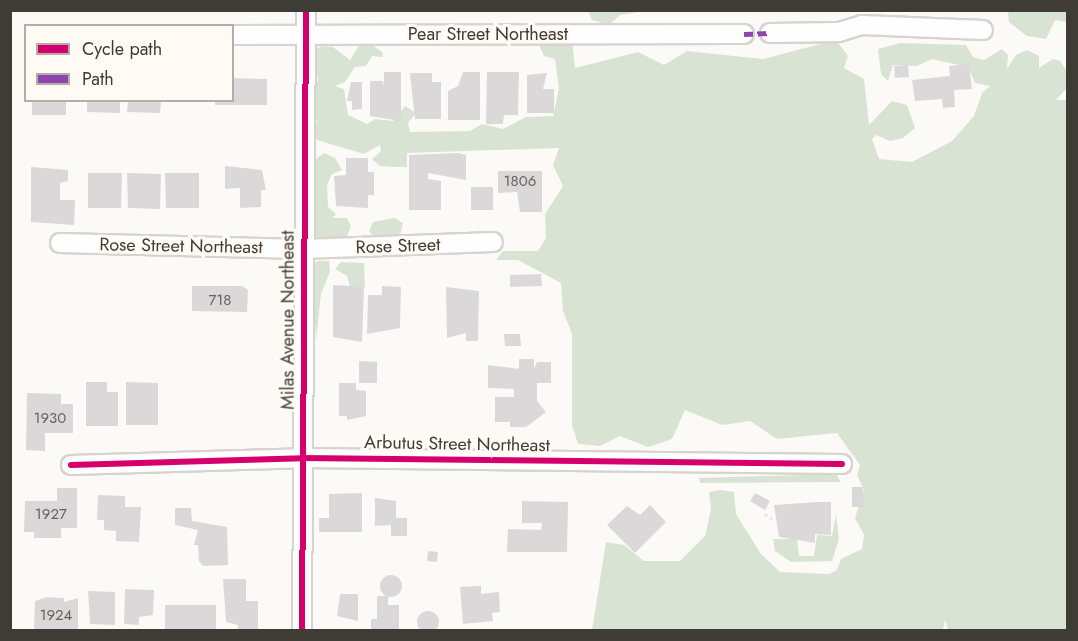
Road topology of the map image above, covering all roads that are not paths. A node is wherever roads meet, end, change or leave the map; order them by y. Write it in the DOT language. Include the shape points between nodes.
graph roads {
  1 [pos="306,10"];
  2 [pos="862,18"];
  3 [pos="983,30"];
  4 [pos="770,33"];
  5 [pos="306,34"];
  6 [pos="744,34"];
  7 [pos="234,35"];
  8 [pos="493,242"];
  9 [pos="60,243"];
  10 [pos="303,249"];
  11 [pos="302,458"];
  12 [pos="842,464"];
  13 [pos="71,465"];
  14 [pos="302,630"];
  1 -- 5 [label="street, Milas Avenue Northeast"];
  2 -- 3 [label="street"];
  2 -- 4 [label="street" via="838,32"];
  5 -- 6 [label="street, Pear Street Northeast"];
  5 -- 7 [label="street, Pear Street Northeast"];
  5 -- 10 [label="street, Milas Avenue Northeast"];
  8 -- 10 [label="street, Rose Street"];
  9 -- 10 [label="street, Rose Street Northeast"];
  10 -- 11 [label="street, Milas Avenue Northeast"];
  11 -- 12 [label="street, Arbutus Street Northeast"];
  11 -- 13 [label="street, Arbutus Street Northeast"];
  11 -- 14 [label="street, Milas Avenue Northeast"];
}
